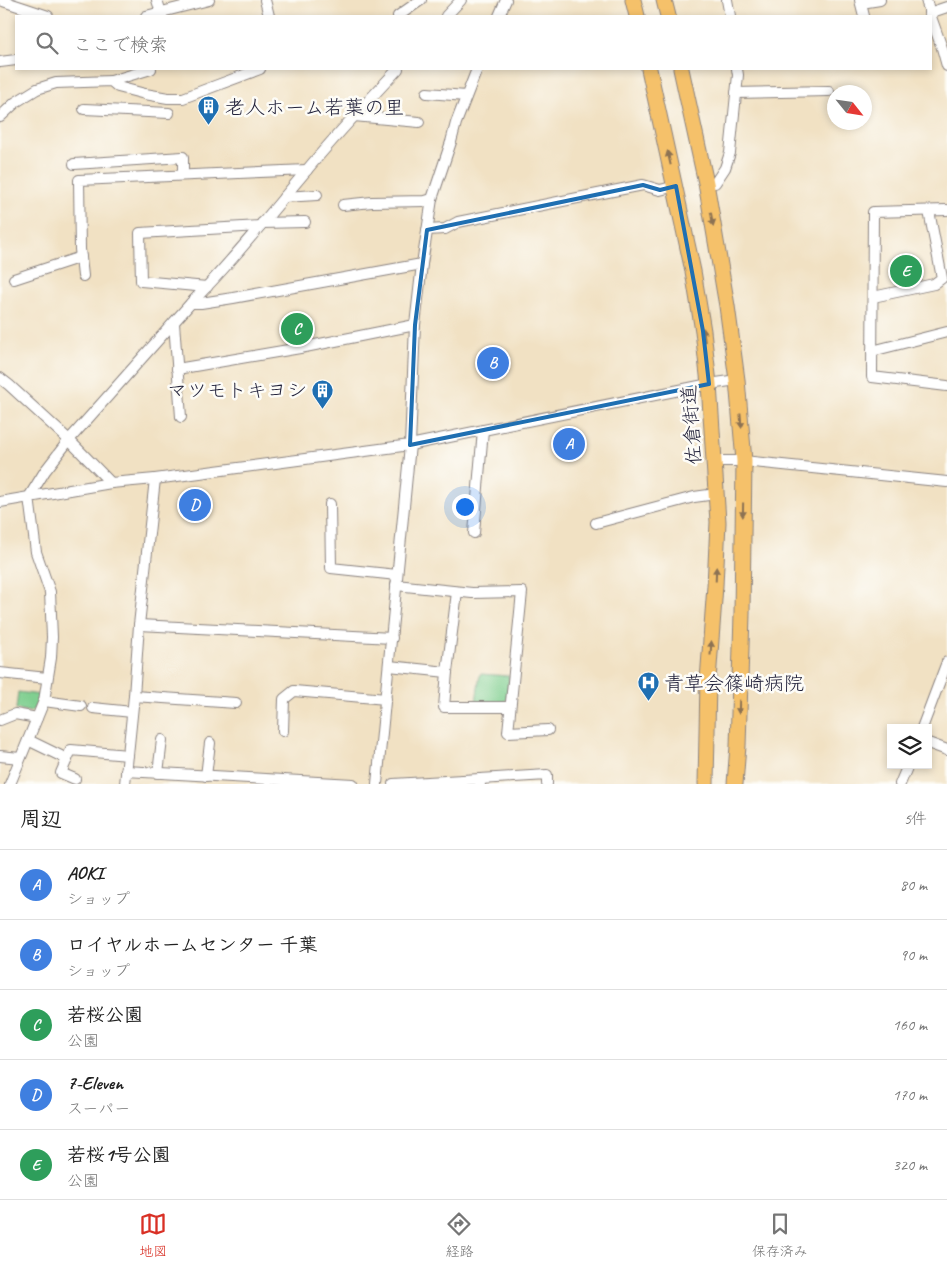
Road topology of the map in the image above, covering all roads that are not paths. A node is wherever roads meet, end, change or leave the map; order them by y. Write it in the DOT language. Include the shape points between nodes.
graph roads {
  1 [pos="0,0"];
  2 [pos="157,0"];
  3 [pos="209,0"];
  4 [pos="265,0"];
  5 [pos="421,0"];
  6 [pos="461,0"];
  7 [pos="506,0"];
  8 [pos="633,0"];
  9 [pos="664,0"];
  10 [pos="727,0"];
  11 [pos="880,0"];
  12 [pos="926,0"];
  13 [pos="861,2"];
  14 [pos="28,4"];
  15 [pos="947,7"];
  16 [pos="161,14"];
  17 [pos="46,15"];
  18 [pos="269,15"];
  19 [pos="399,15"];
  20 [pos="447,15"];
  21 [pos="499,15"];
  22 [pos="637,15"];
  23 [pos="668,15"];
  24 [pos="730,15"];
  25 [pos="864,15"];
  26 [pos="930,15"];
  27 [pos="934,38"];
  28 [pos="945,47"];
  29 [pos="15,60"];
  30 [pos="0,62"];
  31 [pos="947,66"];
  32 [pos="148,70"];
  33 [pos="257,70"];
  34 [pos="397,70"];
  35 [pos="477,70"];
  36 [pos="649,70"];
  37 [pos="681,70"];
  38 [pos="737,70"];
  39 [pos="110,82"];
  40 [pos="827,91"];
  41 [pos="427,93"];
  42 [pos="736,93"];
  43 [pos="466,96"];
  44 [pos="84,109"];
  45 [pos="169,113"];
  46 [pos="354,116"];
  47 [pos="0,117"];
  48 [pos="418,122"];
  49 [pos="74,164"];
  50 [pos="307,170"];
  51 [pos="183,176"];
  52 [pos="706,182"];
  53 [pos="676,186"];
  54 [pos="317,195"];
  55 [pos="284,197"];
  56 [pos="432,199"];
  57 [pos="343,205"];
  58 [pos="947,210"];
  59 [pos="929,211"];
  60 [pos="305,222"];
  61 [pos="261,225"];
  62 [pos="427,230"];
  63 [pos="81,257"];
  64 [pos="422,264"];
  65 [pos="83,276"];
  66 [pos="14,278"];
  67 [pos="207,287"];
  68 [pos="873,297"];
  69 [pos="191,303"];
  70 [pos="174,323"];
  71 [pos="415,325"];
  72 [pos="947,332"];
  73 [pos="872,351"];
  74 [pos="177,370"];
  75 [pos="0,378"];
  76 [pos="737,380"];
  77 [pos="708,384"];
  78 [pos="947,386"];
  79 [pos="181,417"];
  80 [pos="483,430"];
  81 [pos="69,440"];
  82 [pos="410,445"];
  83 [pos="744,461"];
  84 [pos="714,462"];
  85 [pos="155,478"];
  86 [pos="947,482"];
  87 [pos="111,483"];
  88 [pos="716,494"];
  89 [pos="29,497"];
  90 [pos="0,502"];
  91 [pos="330,504"];
  92 [pos="596,522"];
  93 [pos="474,533"];
  94 [pos="397,580"];
  95 [pos="457,592"];
  96 [pos="139,625"];
  97 [pos="392,638"];
  98 [pos="947,662"];
  99 [pos="389,666"];
  100 [pos="447,672"];
  101 [pos="0,673"];
  102 [pos="47,678"];
  103 [pos="134,696"];
  104 [pos="386,698"];
  105 [pos="44,701"];
  106 [pos="236,703"];
  107 [pos="81,706"];
  108 [pos="510,706"];
  109 [pos="93,708"];
  110 [pos="132,712"];
  111 [pos="37,718"];
  112 [pos="0,720"];
  113 [pos="924,724"];
  114 [pos="548,730"];
  115 [pos="283,732"];
  116 [pos="28,740"];
  117 [pos="162,740"];
  118 [pos="210,743"];
  119 [pos="932,744"];
  120 [pos="947,750"];
  121 [pos="128,755"];
  122 [pos="0,756"];
  123 [pos="20,758"];
  124 [pos="67,759"];
  125 [pos="906,769"];
  126 [pos="126,771"];
  127 [pos="158,773"];
  128 [pos="206,776"];
  129 [pos="75,779"];
  130 [pos="221,780"];
  131 [pos="480,781"];
  132 [pos="271,782"];
  133 [pos="420,783"];
  134 [pos="10,784"];
  135 [pos="124,784"];
  136 [pos="353,784"];
  137 [pos="377,784"];
  138 [pos="393,784"];
  139 [pos="546,784"];
  140 [pos="706,784"];
  141 [pos="735,784"];
  142 [pos="900,784"];
  1 -- 14 [label="street"];
  2 -- 16 [label="street"];
  3 -- 16 [label="street"];
  4 -- 18 [label="street"];
  5 -- 19 [label="street"];
  6 -- 20 [label="street"];
  7 -- 21 [label="street"];
  8 -- 22 [label="highway"];
  9 -- 23 [label="highway"];
  10 -- 24 [label="street"];
  11 -- 13 [label="street"];
  12 -- 26 [label="street"];
  13 -- 25 [label="street"];
  14 -- 17 [label="street"];
  15 -- 26 [label="street"];
  27 -- 28 [label="street"];
  28 -- 31 [label="street"];
  29 -- 30 [label="street"];
  32 -- 39 [label="street"];
  33 -- 39 [label="street" via="183,98 145,94"];
  34 -- 46 [label="street"];
  35 -- 43 [label="street"];
  53 -- 36 [label="highway, 佐倉街道, one-way"];
  37 -- 52 [label="highway"];
  38 -- 42 [label="street"];
  39 -- 47 [label="street" via="56,83 16,102"];
  40 -- 42 [label="street"];
  41 -- 43 [label="street"];
  42 -- 52 [label="street" via="728,160 715,183"];
  43 -- 56 [label="street"];
  44 -- 45 [label="street"];
  46 -- 48 [label="street"];
  46 -- 50 [label="street"];
  49 -- 51 [label="street" via="183,158"];
  50 -- 51 [label="street"];
  50 -- 55 [label="street"];
  51 -- 63 [label="street" via="79,180"];
  52 -- 76 [label="highway, one-way"];
  53 -- 62 [label="street" via="660,190 643,185"];
  77 -- 53 [label="highway, 佐倉街道, one-way" via="704,330"];
  54 -- 55 [label="street"];
  55 -- 61 [label="street"];
  56 -- 57 [label="street"];
  56 -- 62 [label="street"];
  58 -- 59 [label="street"];
  59 -- 68 [label="street" via="942,278 934,284"];
  59 -- 68 [label="street" via="873,212"];
  60 -- 61 [label="street"];
  61 -- 67 [label="street"];
  61 -- 67 [label="street" via="140,233 141,281"];
  62 -- 64 [label="street"];
  63 -- 65 [label="street"];
  63 -- 66 [label="street"];
  64 -- 69 [label="street"];
  64 -- 71 [label="street"];
  67 -- 69 [label="street"];
  68 -- 73 [label="street"];
  69 -- 70 [label="street"];
  70 -- 74 [label="street"];
  70 -- 81 [label="street"];
  71 -- 74 [label="street"];
  71 -- 82 [label="street"];
  72 -- 73 [label="street"];
  73 -- 78 [label="street" via="872,377"];
  74 -- 79 [label="street"];
  75 -- 81 [label="street"];
  76 -- 77 [label="street"];
  76 -- 83 [label="highway, one-way"];
  77 -- 80 [label="street"];
  77 -- 84 [label="highway, 佐倉街道"];
  80 -- 82 [label="street"];
  80 -- 93 [label="street"];
  81 -- 87 [label="street"];
  81 -- 89 [label="street"];
  82 -- 85 [label="street"];
  82 -- 94 [label="street"];
  83 -- 84 [label="street"];
  83 -- 86 [label="street"];
  83 -- 141 [label="highway, one-way"];
  84 -- 88 [label="highway, 佐倉街道"];
  85 -- 87 [label="street"];
  85 -- 96 [label="street"];
  87 -- 89 [label="street"];
  88 -- 92 [label="street"];
  140 -- 88 [label="highway, 佐倉街道, one-way" via="708,680 718,522"];
  89 -- 90 [label="street"];
  89 -- 102 [label="street" via="36,552 50,592 52,637"];
  91 -- 94 [label="street" via="331,568"];
  94 -- 95 [label="street"];
  94 -- 97 [label="street"];
  95 -- 100 [label="street"];
  95 -- 108 [label="street" via="522,592"];
  96 -- 97 [label="street"];
  96 -- 103 [label="street"];
  97 -- 99 [label="street"];
  98 -- 113 [label="street"];
  99 -- 100 [label="street"];
  99 -- 104 [label="street"];
  100 -- 108 [label="street" via="444,708"];
  101 -- 102 [label="street"];
  102 -- 105 [label="street"];
  103 -- 106 [label="street"];
  103 -- 110 [label="street"];
  104 -- 115 [label="street" via="294,691 284,700"];
  104 -- 137 [label="street"];
  105 -- 107 [label="street"];
  105 -- 111 [label="street"];
  108 -- 114 [label="street" via="508,732"];
  109 -- 110 [label="street"];
  110 -- 121 [label="street"];
  111 -- 112 [label="street" via="15,714"];
  111 -- 116 [label="street"];
  116 -- 123 [label="street"];
  116 -- 124 [label="street"];
  117 -- 127 [label="street"];
  118 -- 128 [label="street"];
  119 -- 120 [label="street"];
  121 -- 124 [label="street" via="71,750"];
  121 -- 126 [label="street"];
  122 -- 123 [label="street"];
  123 -- 134 [label="street"];
  124 -- 129 [label="street" via="62,773"];
  125 -- 142 [label="street"];
  126 -- 127 [label="street"];
  126 -- 135 [label="street"];
  127 -- 128 [label="street"];
  128 -- 130 [label="street"];
  130 -- 132 [label="street"];
  131 -- 133 [label="street"];
  131 -- 139 [label="street" via="547,775"];
  132 -- 136 [label="street"];
  133 -- 138 [label="street"];
}
